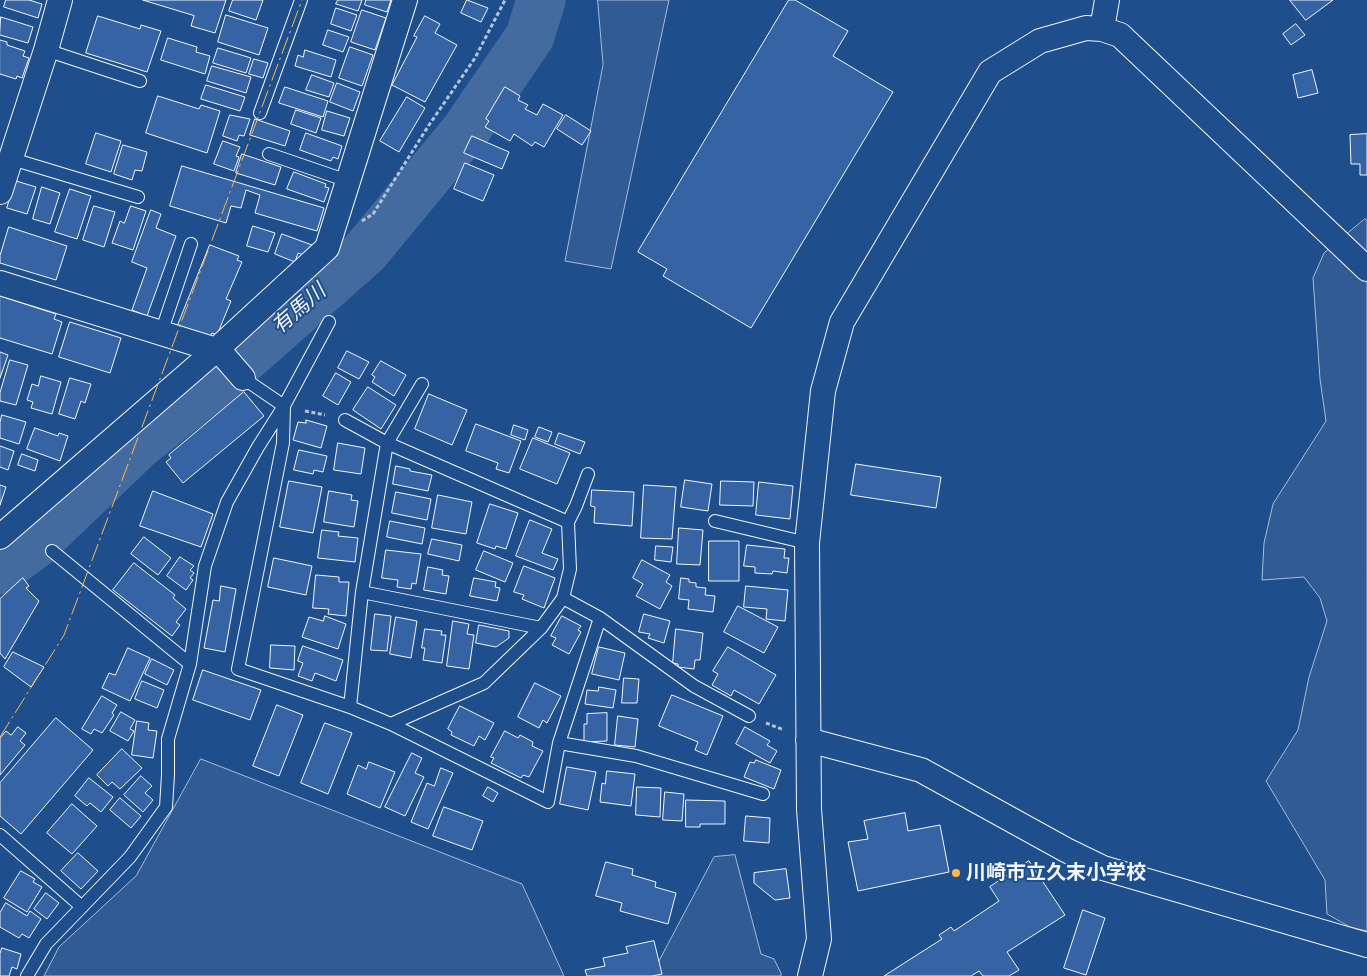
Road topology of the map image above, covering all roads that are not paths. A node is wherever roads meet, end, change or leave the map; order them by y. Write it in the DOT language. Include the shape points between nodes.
graph roads {
  1 [pos="60,0"];
  2 [pos="301,0"];
  3 [pos="405,0"];
  4 [pos="1107,0"];
  5 [pos="1102,29"];
  6 [pos="46,50"];
  7 [pos="140,81"];
  8 [pos="260,113"];
  9 [pos="269,154"];
  10 [pos="12,159"];
  11 [pos="348,181"];
  12 [pos="0,192"];
  13 [pos="138,197"];
  14 [pos="191,244"];
  15 [pos="1367,269"];
  16 [pos="0,283"];
  17 [pos="329,322"];
  18 [pos="161,333"];
  19 [pos="219,353"];
  20 [pos="243,378"];
  21 [pos="422,384"];
  22 [pos="284,406"];
  23 [pos="345,420"];
  24 [pos="387,443"];
  25 [pos="588,474"];
  26 [pos="715,521"];
  27 [pos="568,522"];
  28 [pos="0,537"];
  29 [pos="807,542"];
  30 [pos="52,551"];
  31 [pos="362,592"];
  32 [pos="563,598"];
  33 [pos="600,618"];
  34 [pos="541,628"];
  35 [pos="190,664"];
  36 [pos="350,707"];
  37 [pos="750,716"];
  38 [pos="391,724"];
  39 [pos="808,740"];
  40 [pos="559,743"];
  41 [pos="763,794"];
  42 [pos="0,835"];
  43 [pos="82,907"];
  44 [pos="1367,945"];
  45 [pos="27,976"];
  46 [pos="810,976"];
  1 -- 6 [label="street"];
  2 -- 8 [label="lane"];
  3 -- 11 [label="street"];
  4 -- 5 [label="street"];
  5 -- 15 [label="street" via="1120,35"];
  5 -- 29 [label="street" via="1086,28 1040,41 990,72 842,322 823,391"];
  6 -- 7 [label="lane"];
  6 -- 10 [label="street"];
  9 -- 11 [label="lane"];
  10 -- 12 [label="street"];
  10 -- 13 [label="lane"];
  11 -- 19 [label="street" via="326,248"];
  14 -- 18 [label="lane"];
  16 -- 18 [label="street"];
  17 -- 22 [label="lane"];
  18 -- 19 [label="street"];
  19 -- 20 [label="street"];
  19 -- 28 [label="street"];
  20 -- 22 [label="lane"];
  21 -- 24 [label="lane"];
  22 -- 35 [label="lane" via="227,502 205,566"];
  22 -- 36 [label="lane" via="283,443 238,669"];
  23 -- 24 [label="lane"];
  24 -- 27 [label="lane"];
  24 -- 31 [label="lane"];
  25 -- 27 [label="lane"];
  26 -- 29 [label="lane"];
  27 -- 32 [label="lane" via="570,568"];
  29 -- 39 [label="street"];
  30 -- 35 [label="lane"];
  31 -- 34 [label="lane"];
  31 -- 36 [label="lane"];
  32 -- 33 [label="lane"];
  32 -- 34 [label="lane"];
  33 -- 37 [label="lane" via="694,686"];
  33 -- 40 [label="lane"];
  34 -- 38 [label="lane" via="484,683"];
  35 -- 43 [label="lane" via="168,739 166,806 130,857"];
  36 -- 38 [label="lane"];
  38 -- 40 [label="lane" via="548,802"];
  39 -- 44 [label="street" via="921,770 1103,868"];
  39 -- 46 [label="street" via="809,809 819,939"];
  40 -- 41 [label="lane" via="636,756"];
  42 -- 43 [label="lane"];
  43 -- 45 [label="lane" via="46,944"];
}
